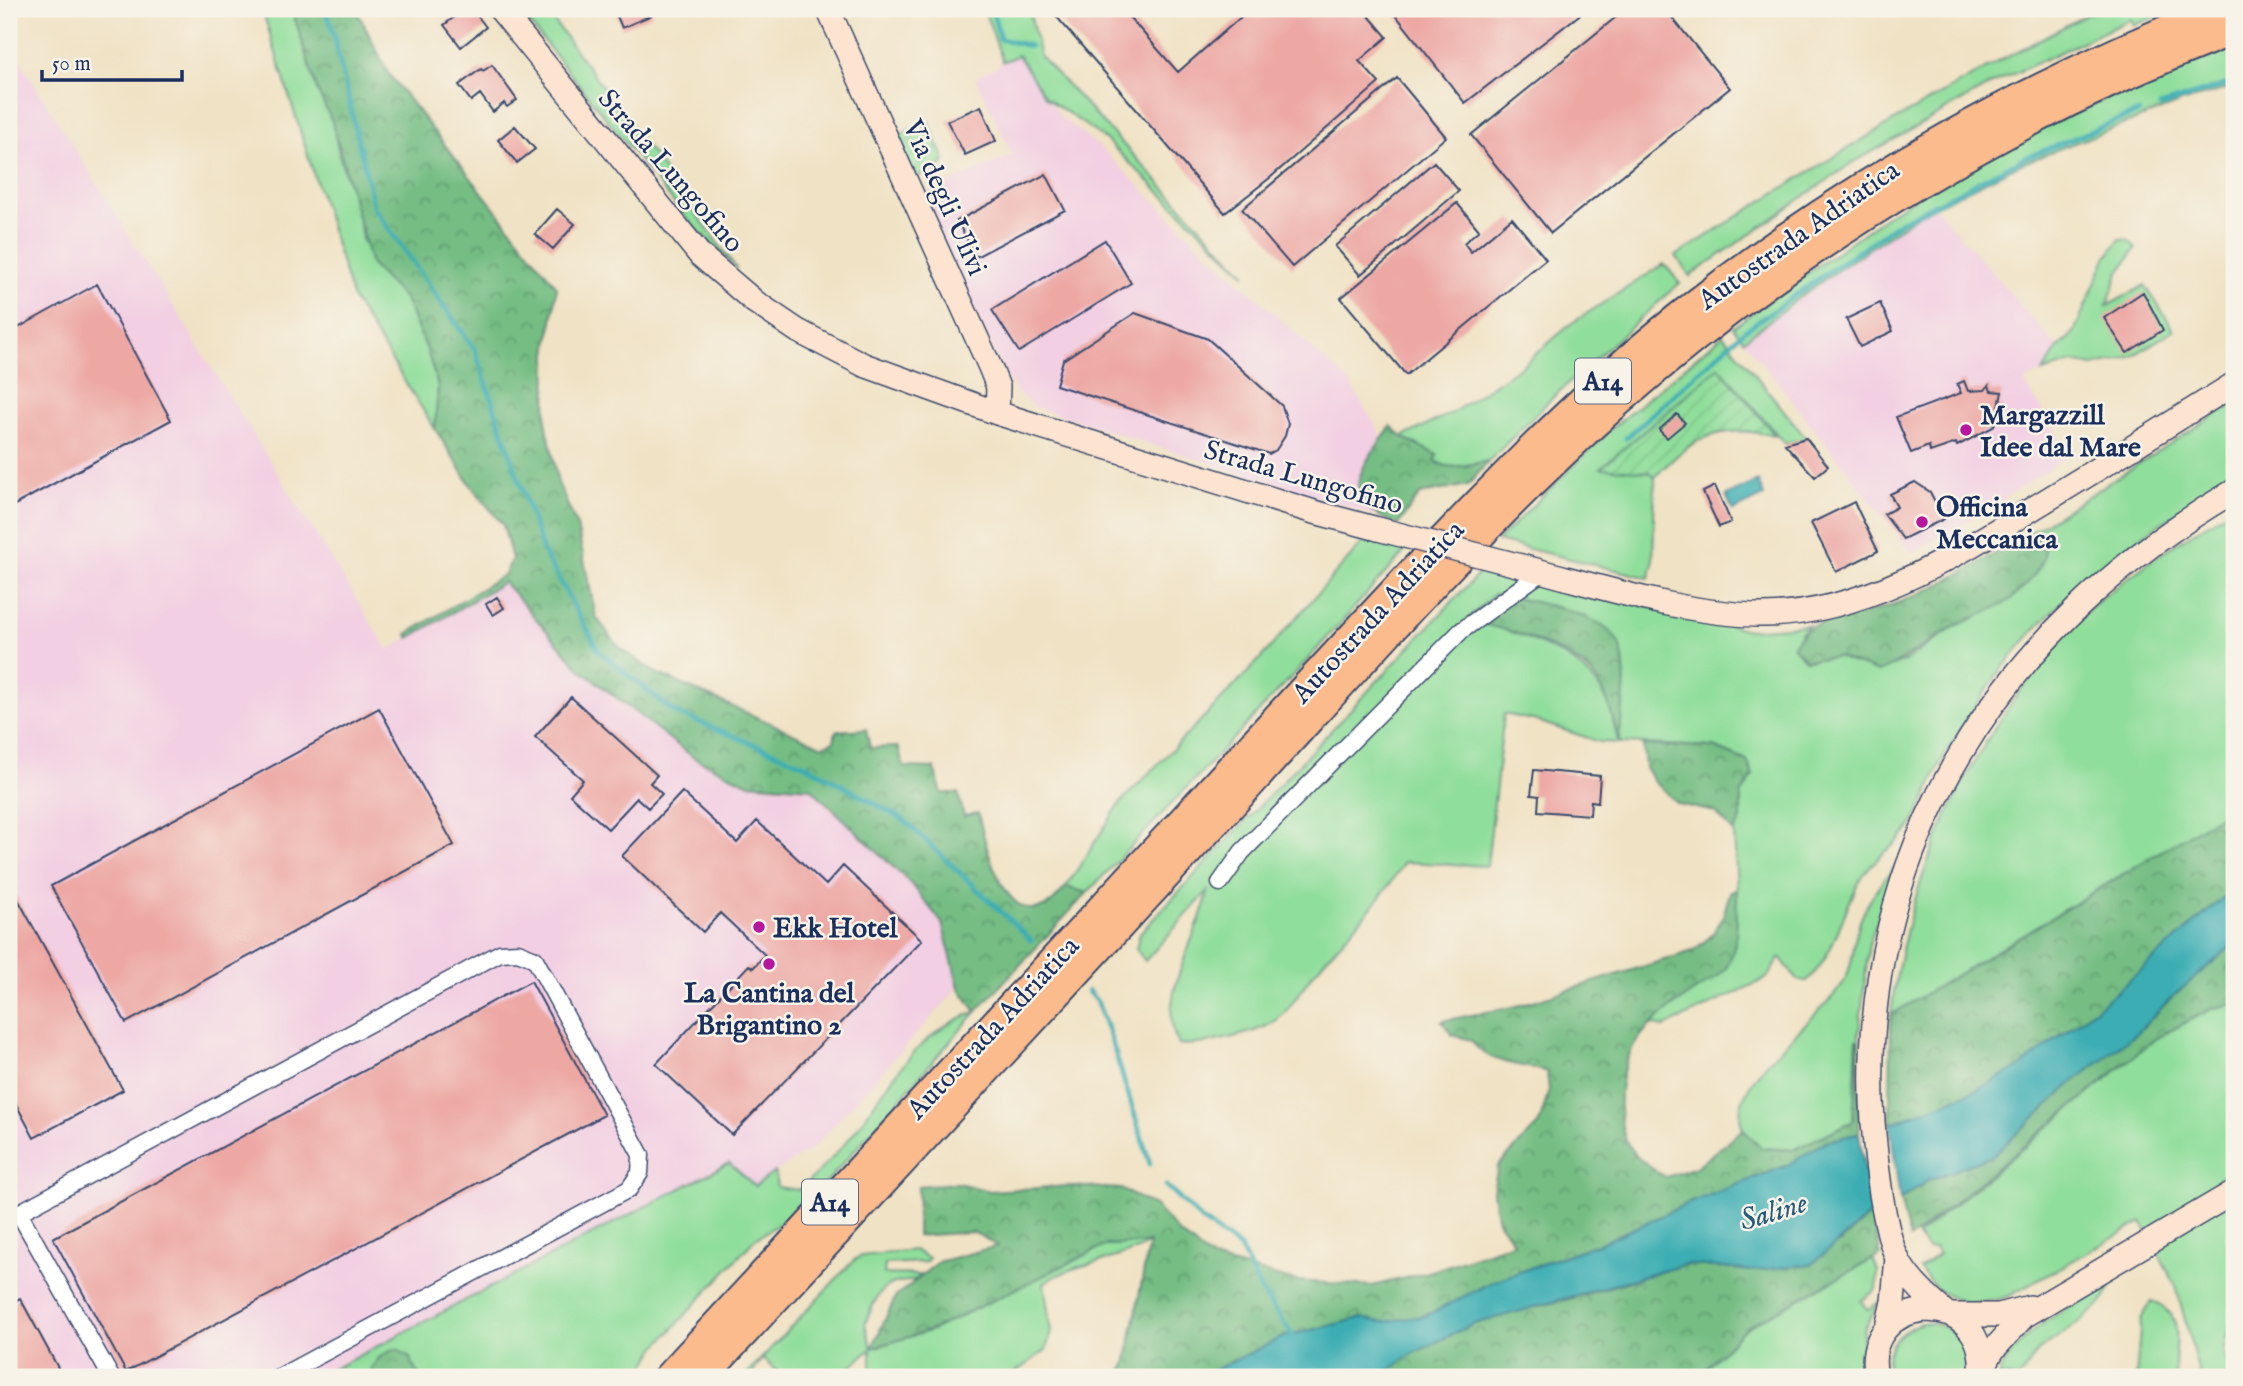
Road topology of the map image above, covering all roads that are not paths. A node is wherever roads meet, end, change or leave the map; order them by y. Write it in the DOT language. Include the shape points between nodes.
graph roads {
  1 [pos="500,9"];
  2 [pos="828,9"];
  3 [pos="2217,9"];
  4 [pos="2234,30"];
  5 [pos="2234,384"];
  6 [pos="997,413"];
  7 [pos="2234,491"];
  8 [pos="1532,569"];
  9 [pos="1220,883"];
  10 [pos="1116,911"];
  11 [pos="1001,1035"];
  12 [pos="2234,1192"];
  13 [pos="14,1215"];
  14 [pos="1899,1267"];
  15 [pos="2043,1302"];
  16 [pos="1950,1314"];
  17 [pos="1887,1327"];
  18 [pos="1981,1374"];
  19 [pos="1874,1376"];
  20 [pos="111,1377"];
  21 [pos="279,1377"];
  22 [pos="668,1377"];
  23 [pos="703,1377"];
  1 -- 6 [label="street, Strada Lungofino" via="687,240 755,302 798,331 864,365"];
  2 -- 6 [label="street, Via degli Ulivi" via="990,367 998,387"];
  3 -- 10 [label="highway, Autostrada Adriatica / A14" via="2036,88 1918,152 1795,231 1695,304 1593,390 1498,482"];
  4 -- 10 [label="highway, Autostrada Adriatica / A14" via="2056,106 1939,169 1816,247 1712,324 1615,405 1510,506"];
  5 -- 8 [label="street, Strada Lungofino" via="1945,560 1863,595 1819,608 1767,615 1703,610"];
  6 -- 8 [label="street, Strada Lungofino, bridge" via="1314,512"];
  7 -- 14 [label="street" via="2165,534 2098,586 2021,667 1975,727 1940,786 1906,865 1885,947 1872,1040 1878,1165"];
  8 -- 9 [label="street" via="1461,631 1242,852"];
  10 -- 11 [label="highway, Autostrada Adriatica / A14"];
  11 -- 22 [label="highway, Autostrada Adriatica / A14"];
  11 -- 23 [label="highway, Autostrada Adriatica / A14"];
  12 -- 15 [label="street"];
  13 -- 20 [label="street"];
  13 -- 21 [label="street" via="500,953 535,959 641,1155 640,1172 629,1189"];
  14 -- 16 [label="street"];
  14 -- 17 [label="street"];
  15 -- 16 [label="street" via="1999,1315"];
  15 -- 18 [label="street" via="2007,1332"];
  16 -- 17 [label="street" via="1934,1310 1908,1313"];
  16 -- 18 [label="street" via="1976,1338"];
  17 -- 19 [label="street" via="1875,1349"];
}
